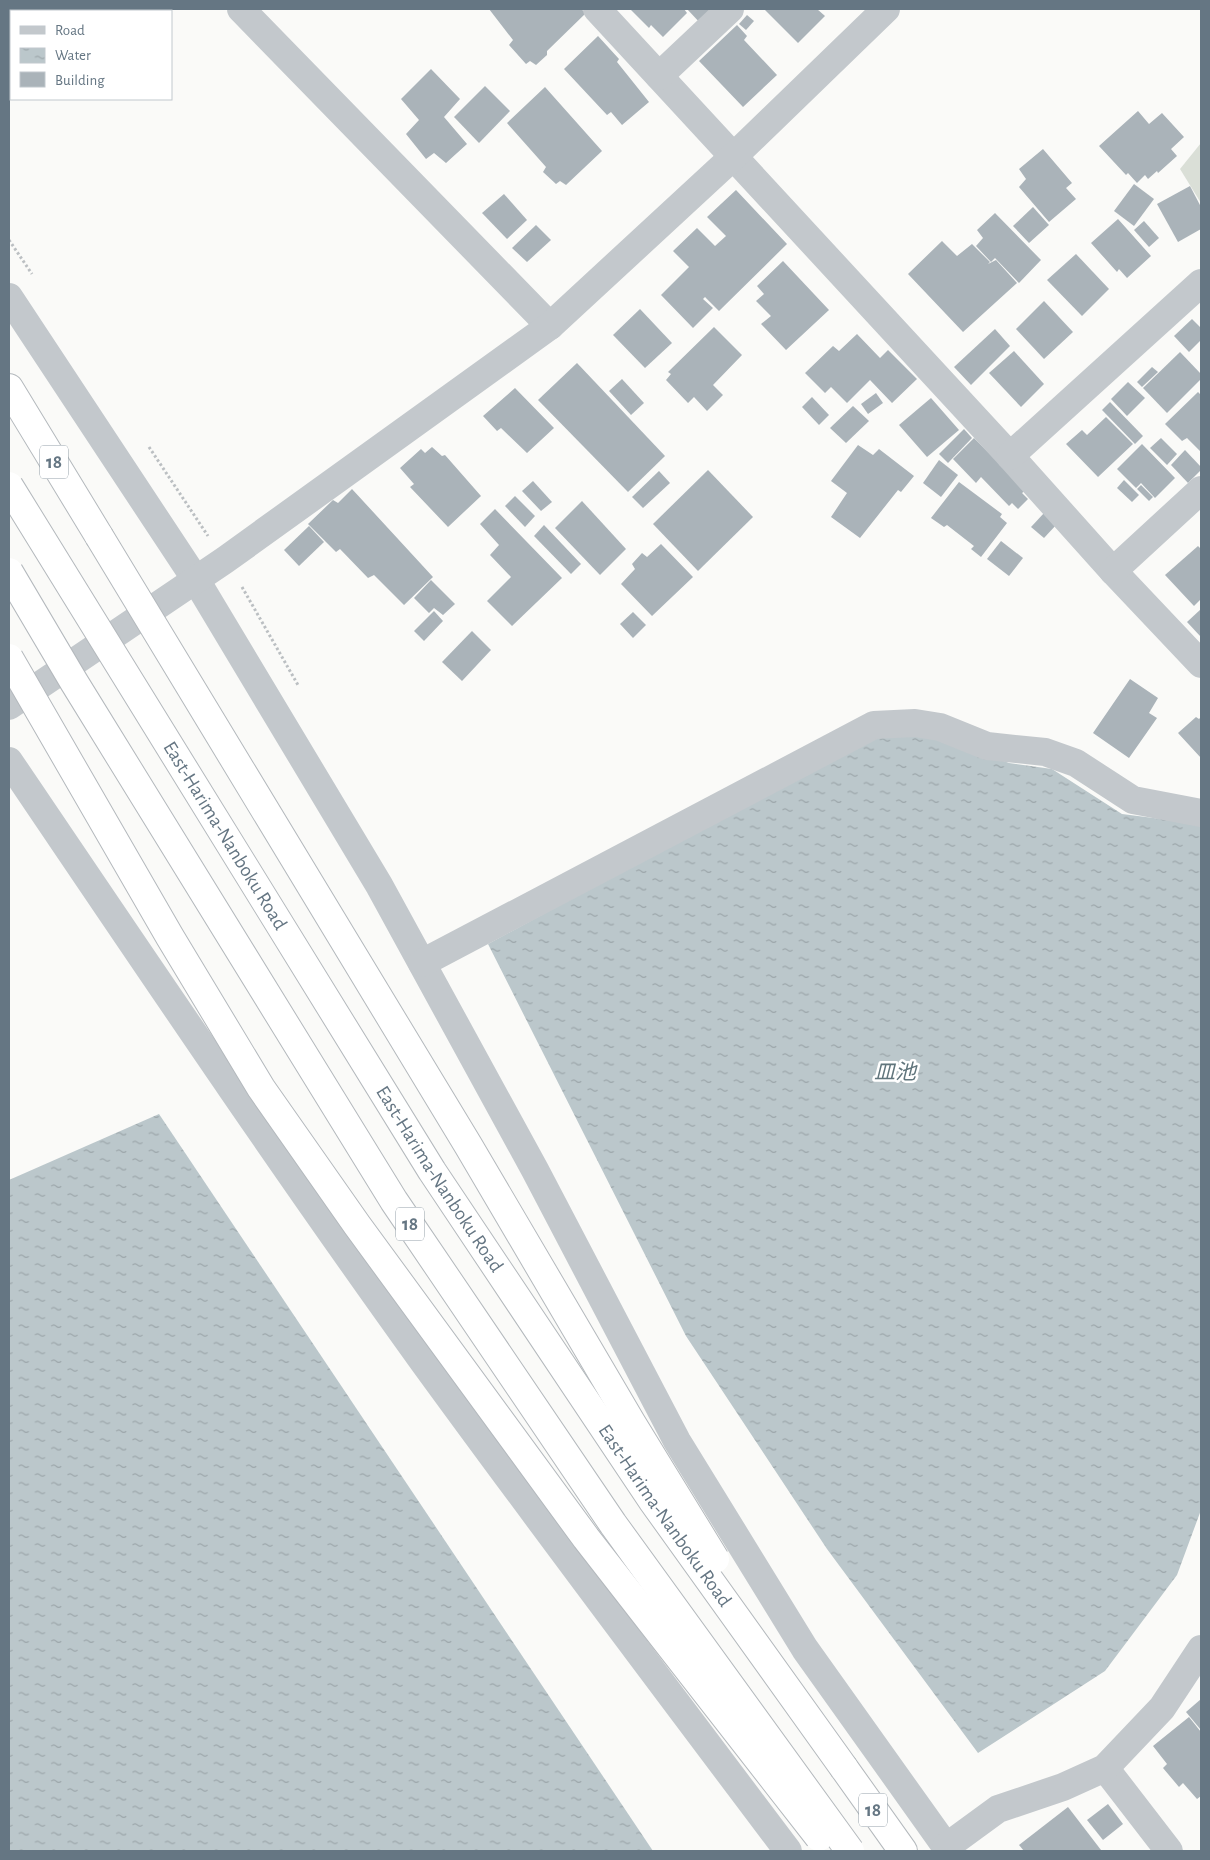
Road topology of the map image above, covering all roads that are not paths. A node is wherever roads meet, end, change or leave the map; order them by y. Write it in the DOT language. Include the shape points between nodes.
graph roads {
  1 [pos="241,9"];
  2 [pos="597,9"];
  3 [pos="730,9"];
  4 [pos="886,9"];
  5 [pos="660,76"];
  6 [pos="734,156"];
  7 [pos="1201,284"];
  8 [pos="9,297"];
  9 [pos="550,326"];
  10 [pos="9,388"];
  11 [pos="1010,456"];
  12 [pos="9,486"];
  13 [pos="1201,490"];
  14 [pos="1113,571"];
  15 [pos="9,572"];
  16 [pos="196,580"];
  17 [pos="9,658"];
  18 [pos="1201,664"];
  19 [pos="9,706"];
  20 [pos="9,761"];
  21 [pos="1201,813"];
  22 [pos="422,963"];
  23 [pos="1201,1649"];
  24 [pos="844,1768"];
  25 [pos="1105,1768"];
  26 [pos="947,1849"];
  27 [pos="788,1851"];
  28 [pos="831,1851"];
  29 [pos="850,1851"];
  30 [pos="903,1851"];
  31 [pos="1169,1851"];
  1 -- 9 [label="street"];
  2 -- 5 [label="street"];
  3 -- 5 [label="street"];
  4 -- 6 [label="street"];
  5 -- 6 [label="street"];
  6 -- 9 [label="street"];
  6 -- 11 [label="street"];
  7 -- 11 [label="street"];
  8 -- 16 [label="street"];
  9 -- 16 [label="street"];
  10 -- 24 [label="highway, 18, bridge" via="468,1145 636,1430"];
  11 -- 14 [label="street"];
  12 -- 24 [label="highway, East-Harima-Nanboku Road / 18, bridge" via="432,1171 652,1500"];
  13 -- 14 [label="street"];
  14 -- 18 [label="street"];
  15 -- 29 [label="highway, 18, bridge" via="394,1201 613,1524"];
  16 -- 19 [label="street"];
  16 -- 22 [label="street"];
  17 -- 28 [label="highway, 18, bridge" via="261,1088 586,1538"];
  20 -- 27 [label="street" via="192,1032 422,1359"];
  21 -- 22 [label="street" via="1133,800 1076,764 1045,752 987,746 940,727 874,725"];
  22 -- 26 [label="street" via="677,1441 806,1649"];
  23 -- 25 [label="street" via="1162,1708"];
  24 -- 30 [label="highway, East-Harima-Nanboku Road / 18"];
  25 -- 26 [label="street" via="998,1809"];
  25 -- 31 [label="street"];
}
